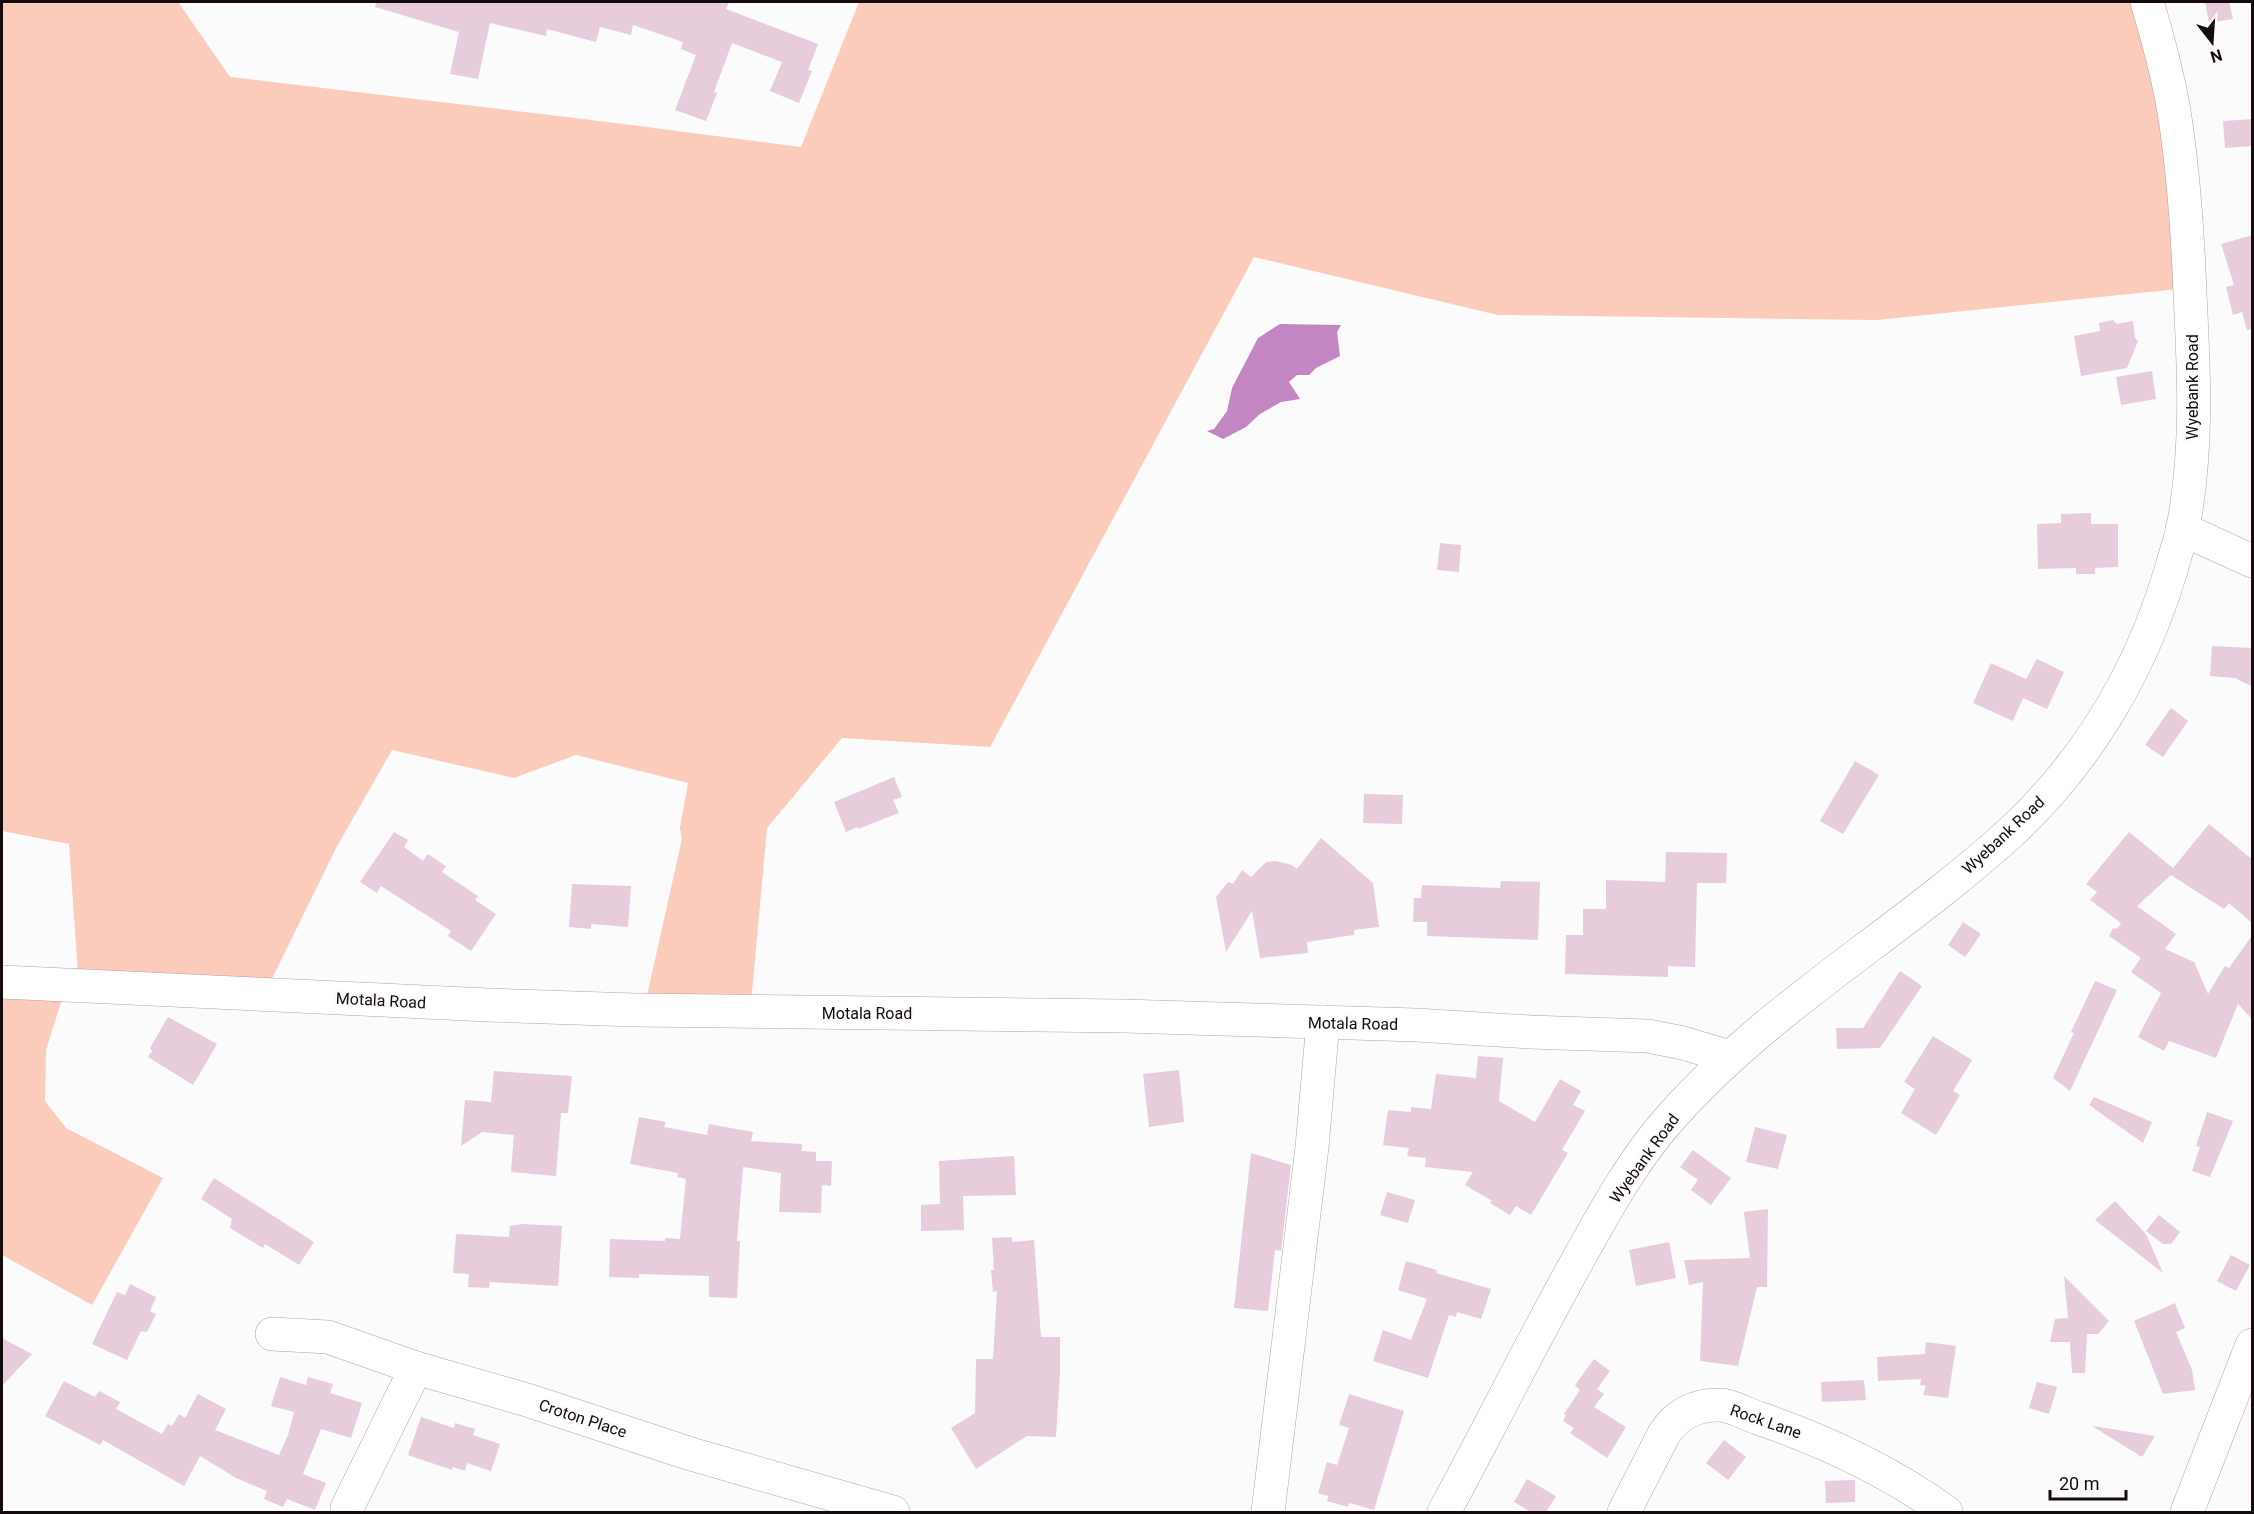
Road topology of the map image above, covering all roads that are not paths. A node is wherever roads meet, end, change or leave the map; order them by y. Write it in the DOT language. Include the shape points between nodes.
graph roads {
  1 [pos="2147,2"];
  2 [pos="2182,529"];
  3 [pos="2253,561"];
  4 [pos="2,982"];
  5 [pos="1323,1022"];
  6 [pos="1730,1057"];
  7 [pos="272,1334"];
  8 [pos="2253,1345"];
  9 [pos="416,1368"];
  10 [pos="347,1508"];
  11 [pos="892,1512"];
  12 [pos="1268,1512"];
  13 [pos="1444,1512"];
  14 [pos="1624,1512"];
  15 [pos="1946,1512"];
  16 [pos="2187,1512"];
  1 -- 2 [label="street, Wyebank Road" via="2176,123 2187,226 2194,390 2190,477"];
  2 -- 3 [label="street"];
  2 -- 6 [label="street, Wyebank Road" via="2144,645 2115,704 2077,761 2010,833"];
  4 -- 5 [label="street, Motala Road" via="623,1010"];
  5 -- 6 [label="street, Motala Road" via="1648,1036"];
  5 -- 12 [label="street" via="1312,1147"];
  6 -- 13 [label="street, Wyebank Road" via="1669,1118 1632,1168 1555,1302"];
  7 -- 9 [label="street, Croton Place" via="328,1337"];
  8 -- 16 [label="street"];
  9 -- 10 [label="street"];
  9 -- 11 [label="street, Croton Place"];
  14 -- 15 [label="street, Rock Lane" via="1672,1422 1690,1410 1721,1405 1807,1435 1880,1469"];
}
